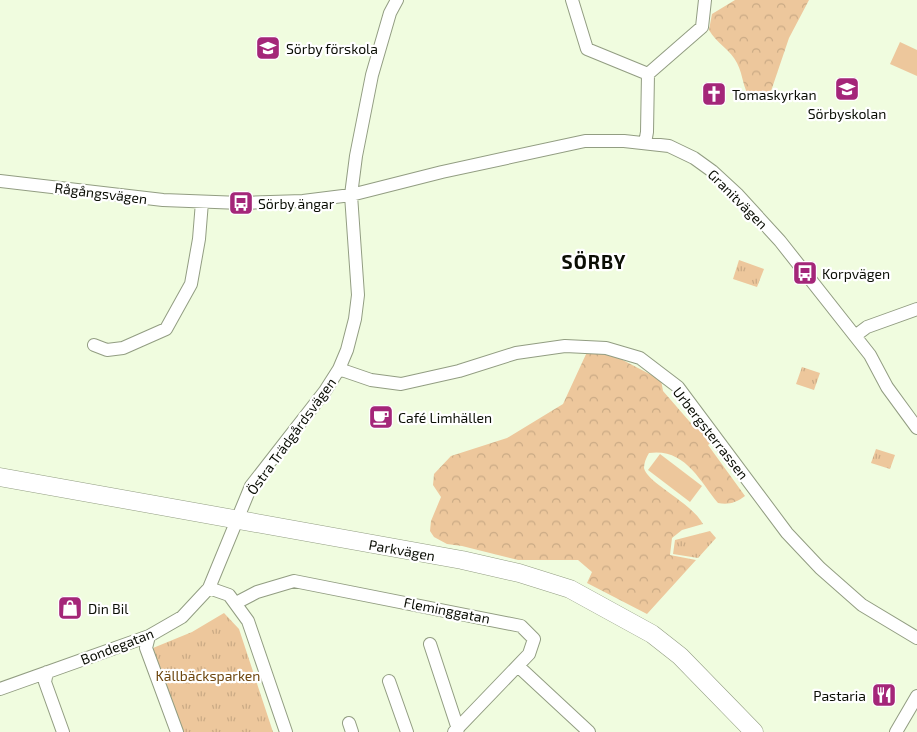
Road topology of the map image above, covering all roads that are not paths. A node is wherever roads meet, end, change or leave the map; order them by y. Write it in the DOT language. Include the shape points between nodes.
graph roads {
  1 [pos="397,0"];
  2 [pos="572,0"];
  3 [pos="705,0"];
  4 [pos="648,74"];
  5 [pos="645,143"];
  6 [pos="0,181"];
  7 [pos="351,195"];
  8 [pos="202,202"];
  9 [pos="917,309"];
  10 [pos="855,336"];
  11 [pos="94,345"];
  12 [pos="338,369"];
  13 [pos="917,428"];
  14 [pos="0,477"];
  15 [pos="236,520"];
  16 [pos="209,588"];
  17 [pos="236,603"];
  18 [pos="148,636"];
  19 [pos="917,638"];
  20 [pos="430,644"];
  21 [pos="520,667"];
  22 [pos="47,672"];
  23 [pos="389,681"];
  24 [pos="0,689"];
  25 [pos="917,696"];
  26 [pos="456,730"];
  27 [pos="63,732"];
  28 [pos="177,732"];
  29 [pos="286,732"];
  30 [pos="407,732"];
  31 [pos="589,732"];
  32 [pos="754,732"];
  33 [pos="896,732"];
  1 -- 7 [label="street, Östra Trädgårdsvägen" via="390,13 372,75"];
  2 -- 4 [label="street" via="587,49"];
  3 -- 4 [label="street" via="702,28"];
  4 -- 5 [label="street"];
  5 -- 7 [label="street, Granitvägen" via="585,141"];
  5 -- 10 [label="street, Granitvägen" via="669,146 712,171 780,241"];
  6 -- 8 [label="street, Rågångsvägen" via="120,196"];
  7 -- 8 [label="street, Rågångsvägen" via="303,201"];
  7 -- 12 [label="street, Östra Trädgårdsvägen" via="358,295 348,350"];
  8 -- 11 [label="street" via="191,284 166,329 123,348 107,350"];
  9 -- 10 [label="street" via="867,327"];
  10 -- 13 [label="street, Granitvägen" via="870,355 886,387"];
  12 -- 15 [label="street, Östra Trädgårdsvägen" via="325,391 251,486"];
  12 -- 19 [label="street, Urbergsterrassen" via="370,380 401,384 516,353 565,346 606,348 640,358 678,387 787,533 825,573 862,605"];
  14 -- 15 [label="main road, Parkvägen"];
  15 -- 16 [label="street, Bondegatan"];
  15 -- 32 [label="main road, Parkvägen" via="462,560 570,589 652,634 680,656"];
  16 -- 17 [label="street" via="229,595"];
  16 -- 18 [label="street, Bondegatan" via="182,617"];
  17 -- 21 [label="street, Fleminggatan" via="257,592 294,581 492,619 521,626 534,639"];
  17 -- 29 [label="street" via="248,621"];
  18 -- 22 [label="street, Bondegatan"];
  18 -- 28 [label="street" via="146,648"];
  20 -- 26 [label="street"];
  21 -- 26 [label="street, Fleminggatan"];
  21 -- 31 [label="street"];
  22 -- 24 [label="street, Bondegatan"];
  22 -- 27 [label="street" via="45,682"];
  23 -- 30 [label="street"];
  25 -- 33 [label="street"];
}
